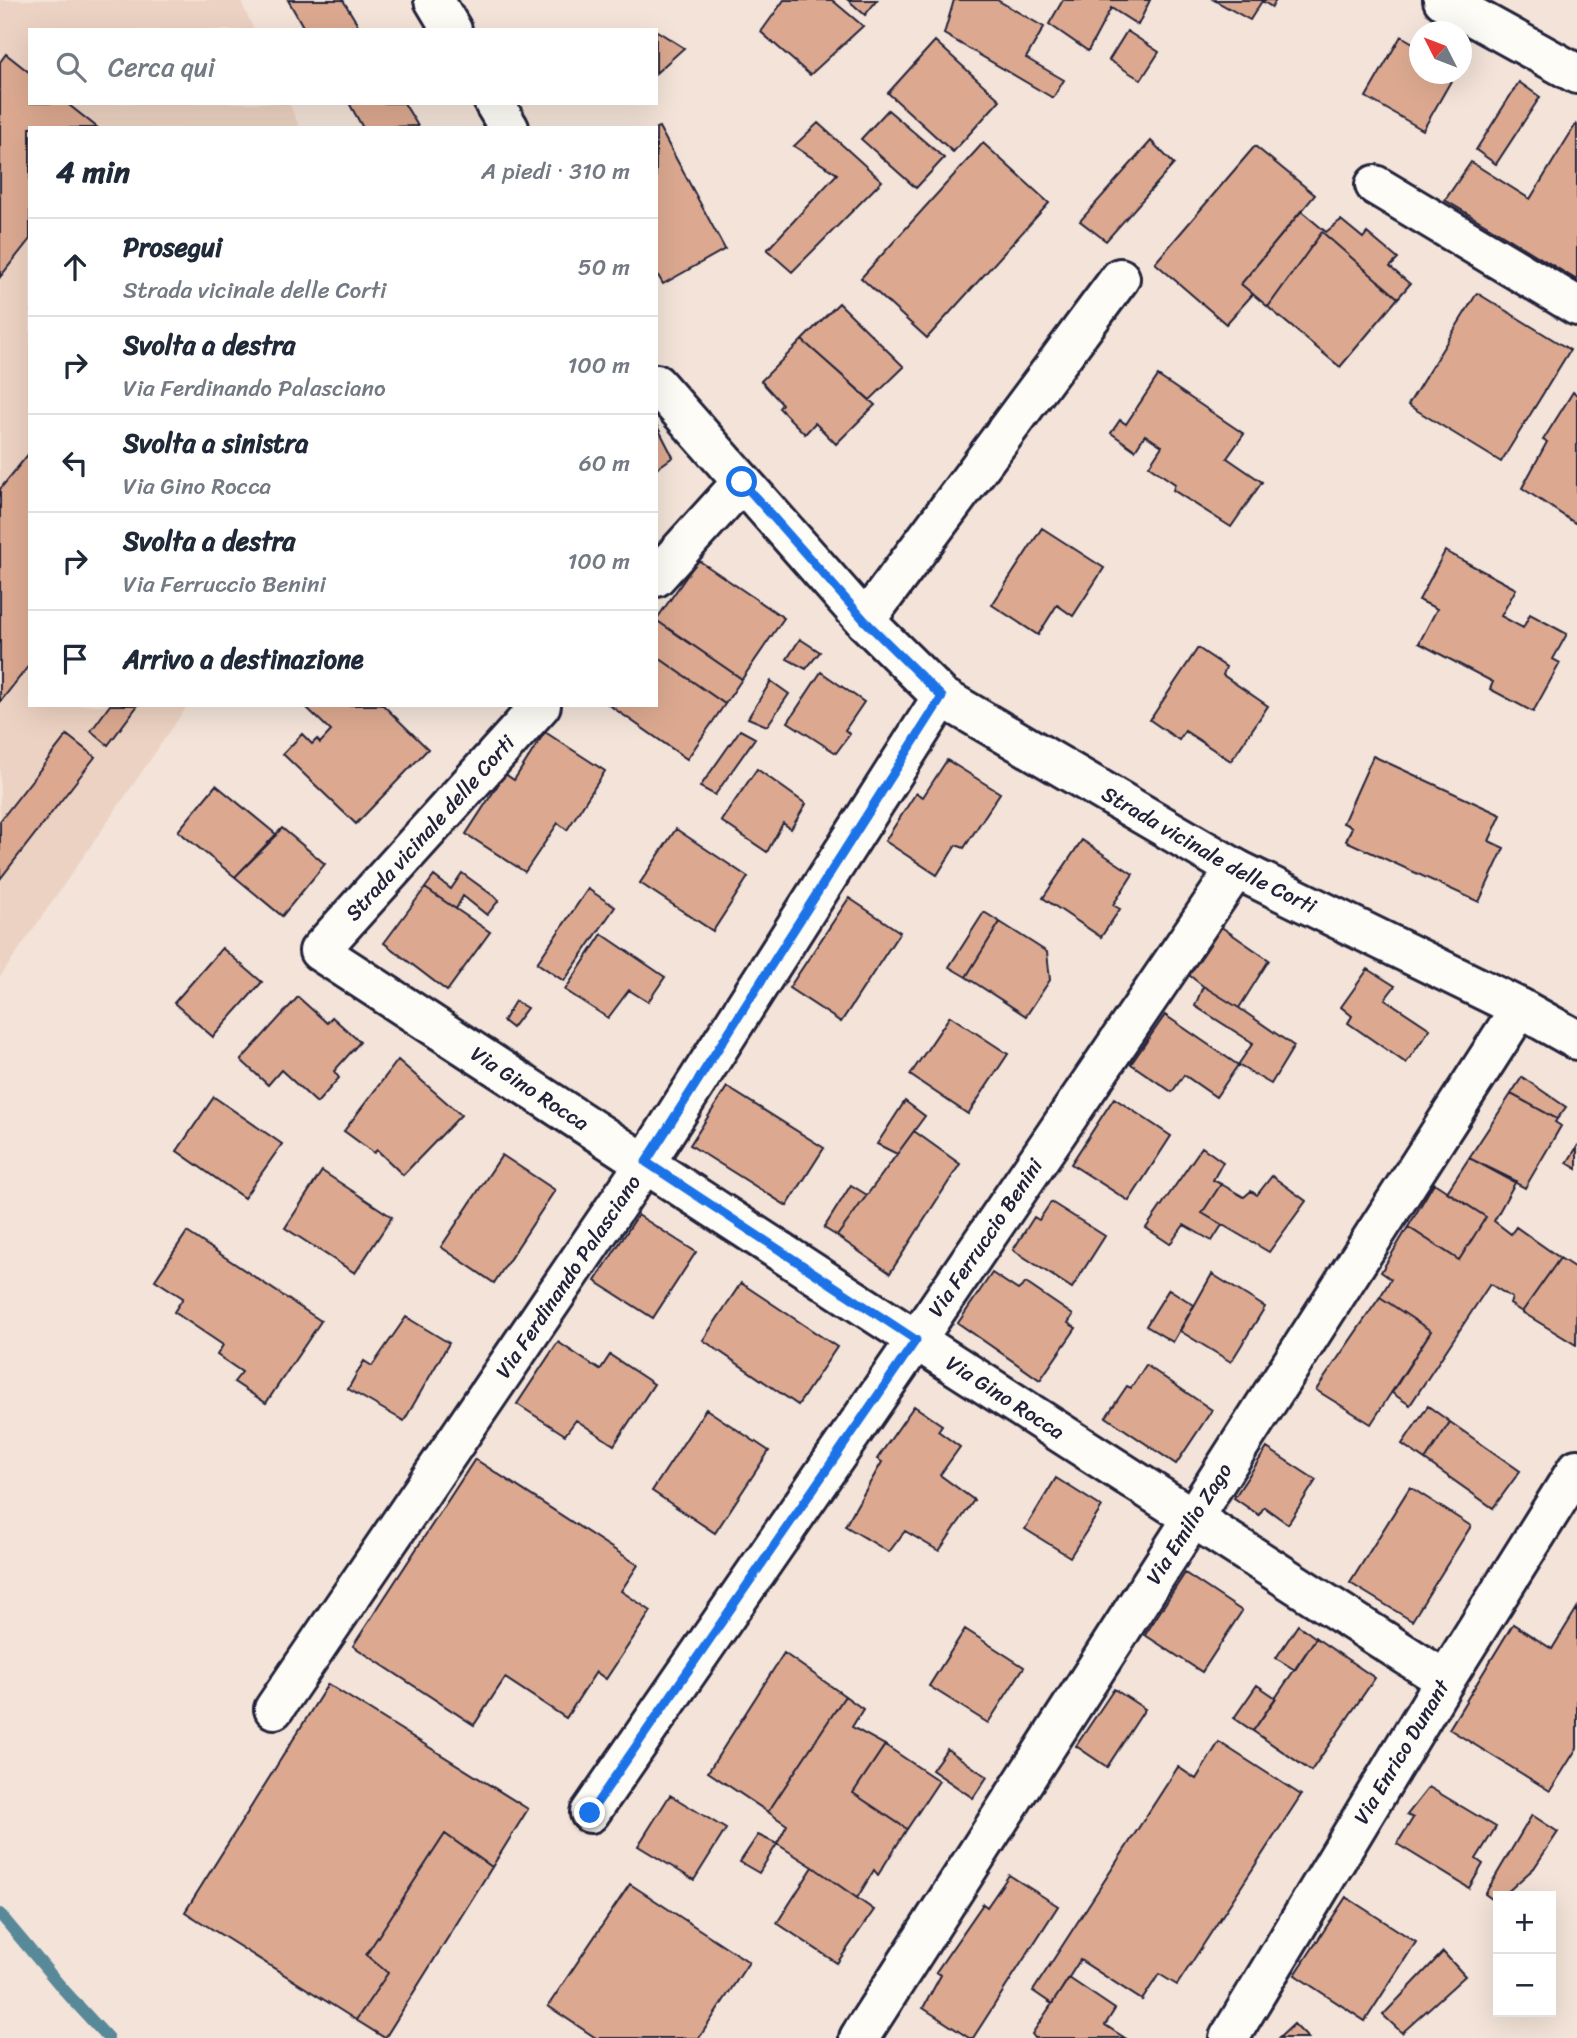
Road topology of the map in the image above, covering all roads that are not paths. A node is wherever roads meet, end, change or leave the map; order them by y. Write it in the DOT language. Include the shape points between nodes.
graph roads {
  1 [pos="434,0"];
  2 [pos="1443,0"];
  3 [pos="451,28"];
  4 [pos="1577,74"];
  5 [pos="495,105"];
  6 [pos="508,126"];
  7 [pos="1375,184"];
  8 [pos="1120,278"];
  9 [pos="1577,306"];
  10 [pos="658,386"];
  11 [pos="742,482"];
  12 [pos="658,576"];
  13 [pos="865,621"];
  14 [pos="942,697"];
  15 [pos="539,707"];
  16 [pos="1236,869"];
  17 [pos="319,951"];
  18 [pos="1520,1008"];
  19 [pos="1577,1040"];
  20 [pos="646,1162"];
  21 [pos="916,1340"];
  22 [pos="1577,1469"];
  23 [pos="1191,1518"];
  24 [pos="1445,1680"];
  25 [pos="274,1709"];
  26 [pos="590,1813"];
  27 [pos="859,2038"];
  28 [pos="1229,2038"];
  1 -- 3 [label="street"];
  2 -- 4 [label="street"];
  5 -- 6 [label="street"];
  7 -- 9 [label="street"];
  8 -- 13 [label="street"];
  10 -- 11 [label="street, Strada vicinale delle Corti"];
  11 -- 12 [label="street"];
  11 -- 13 [label="street, Strada vicinale delle Corti"];
  13 -- 14 [label="street, Strada vicinale delle Corti"];
  14 -- 16 [label="street, Strada vicinale delle Corti"];
  14 -- 20 [label="street, Via Ferdinando Palasciano"];
  15 -- 17 [label="street, Strada vicinale delle Corti"];
  16 -- 18 [label="street, Strada vicinale delle Corti"];
  16 -- 21 [label="street, Via Ferruccio Benini"];
  17 -- 20 [label="street, Via Gino Rocca"];
  18 -- 19 [label="street, Strada vicinale delle Corti"];
  18 -- 23 [label="street, Via Emilio Zago"];
  20 -- 21 [label="street, Via Gino Rocca"];
  20 -- 25 [label="street, Via Ferdinando Palasciano"];
  21 -- 23 [label="street, Via Gino Rocca"];
  21 -- 26 [label="street, Via Ferruccio Benini"];
  22 -- 24 [label="street, Via Enrico Dunant"];
  23 -- 24 [label="street, Via Gino Rocca"];
  23 -- 27 [label="street, Via Emilio Zago"];
  24 -- 28 [label="street, Via Enrico Dunant"];
}
